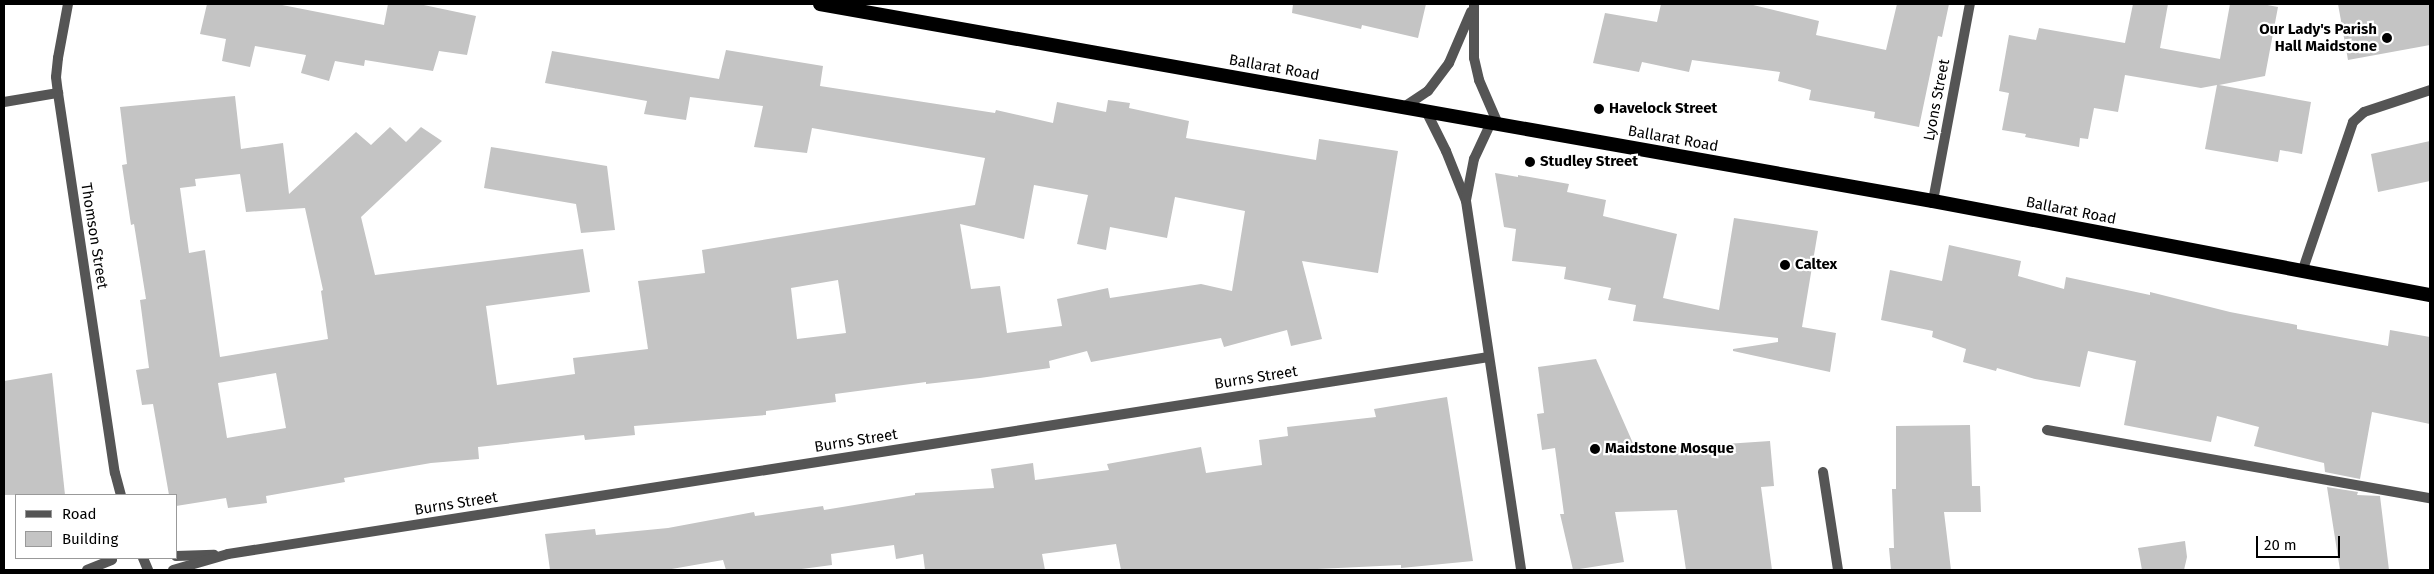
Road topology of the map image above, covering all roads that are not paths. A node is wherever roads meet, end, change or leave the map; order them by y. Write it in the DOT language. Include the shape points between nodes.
graph roads {
  1 [pos="68,4"];
  2 [pos="820,4"];
  3 [pos="1970,4"];
  4 [pos="1473,6"];
  5 [pos="2430,90"];
  6 [pos="58,93"];
  7 [pos="4,102"];
  8 [pos="1404,108"];
  9 [pos="1426,111"];
  10 [pos="1494,124"];
  11 [pos="1466,201"];
  12 [pos="1933,201"];
  13 [pos="2302,272"];
  14 [pos="2430,295"];
  15 [pos="1489,357"];
  16 [pos="2047,430"];
  17 [pos="1824,472"];
  18 [pos="115,473"];
  19 [pos="115,494"];
  20 [pos="121,494"];
  21 [pos="2430,498"];
  22 [pos="228,554"];
  23 [pos="178,556"];
  24 [pos="112,563"];
  25 [pos="87,570"];
  26 [pos="173,570"];
  27 [pos="1521,570"];
  28 [pos="1838,570"];
  1 -- 6 [label="street, Thomson Street" via="58,58"];
  2 -- 8 [label="highway, Ballarat Road"];
  3 -- 12 [label="street, Lyons Street"];
  4 -- 8 [label="street" via="1449,63 1428,91"];
  4 -- 10 [label="street" via="1474,58"];
  5 -- 13 [label="street" via="2364,112 2353,122"];
  6 -- 7 [label="street"];
  6 -- 18 [label="street, Thomson Street"];
  8 -- 9 [label="highway, Ballarat Road"];
  9 -- 10 [label="highway, Ballarat Road"];
  9 -- 11 [label="street"];
  10 -- 11 [label="street" via="1474,159"];
  10 -- 12 [label="highway, Ballarat Road"];
  11 -- 15 [label="street"];
  12 -- 13 [label="highway, Ballarat Road"];
  13 -- 14 [label="highway, Ballarat Road"];
  15 -- 22 [label="street, Burns Street"];
  15 -- 27 [label="street"];
  16 -- 21 [label="street"];
  17 -- 28 [label="street"];
  18 -- 19 [label="street, Thomson Street"];
  18 -- 20 [label="street, Thomson Street"];
  22 -- 23 [label="street, Burns Street"];
  22 -- 26 [label="street, Burns Street"];
  24 -- 25 [label="street"];
}
